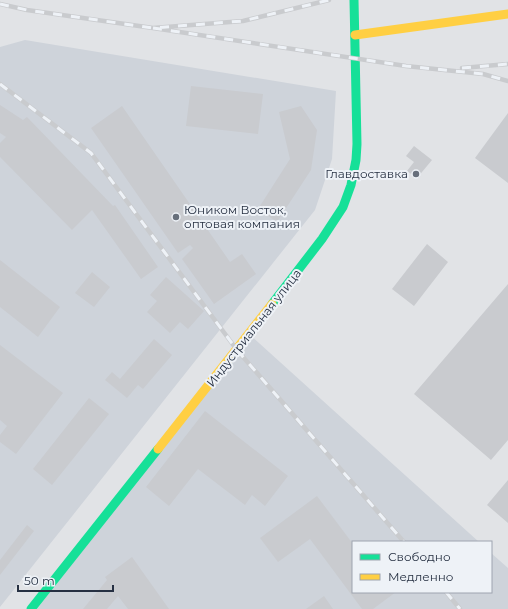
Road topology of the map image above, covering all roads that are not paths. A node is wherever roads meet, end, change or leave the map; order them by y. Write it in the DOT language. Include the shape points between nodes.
graph roads {
  1 [pos="354,0"];
  2 [pos="508,14"];
  3 [pos="355,35"];
  4 [pos="31,609"];
  1 -- 3 [label="street, Индустриальная улица"];
  2 -- 3 [label="street"];
  3 -- 4 [label="street, Индустриальная улица" via="357,155 351,185 343,207 322,239 238,350"];
}
